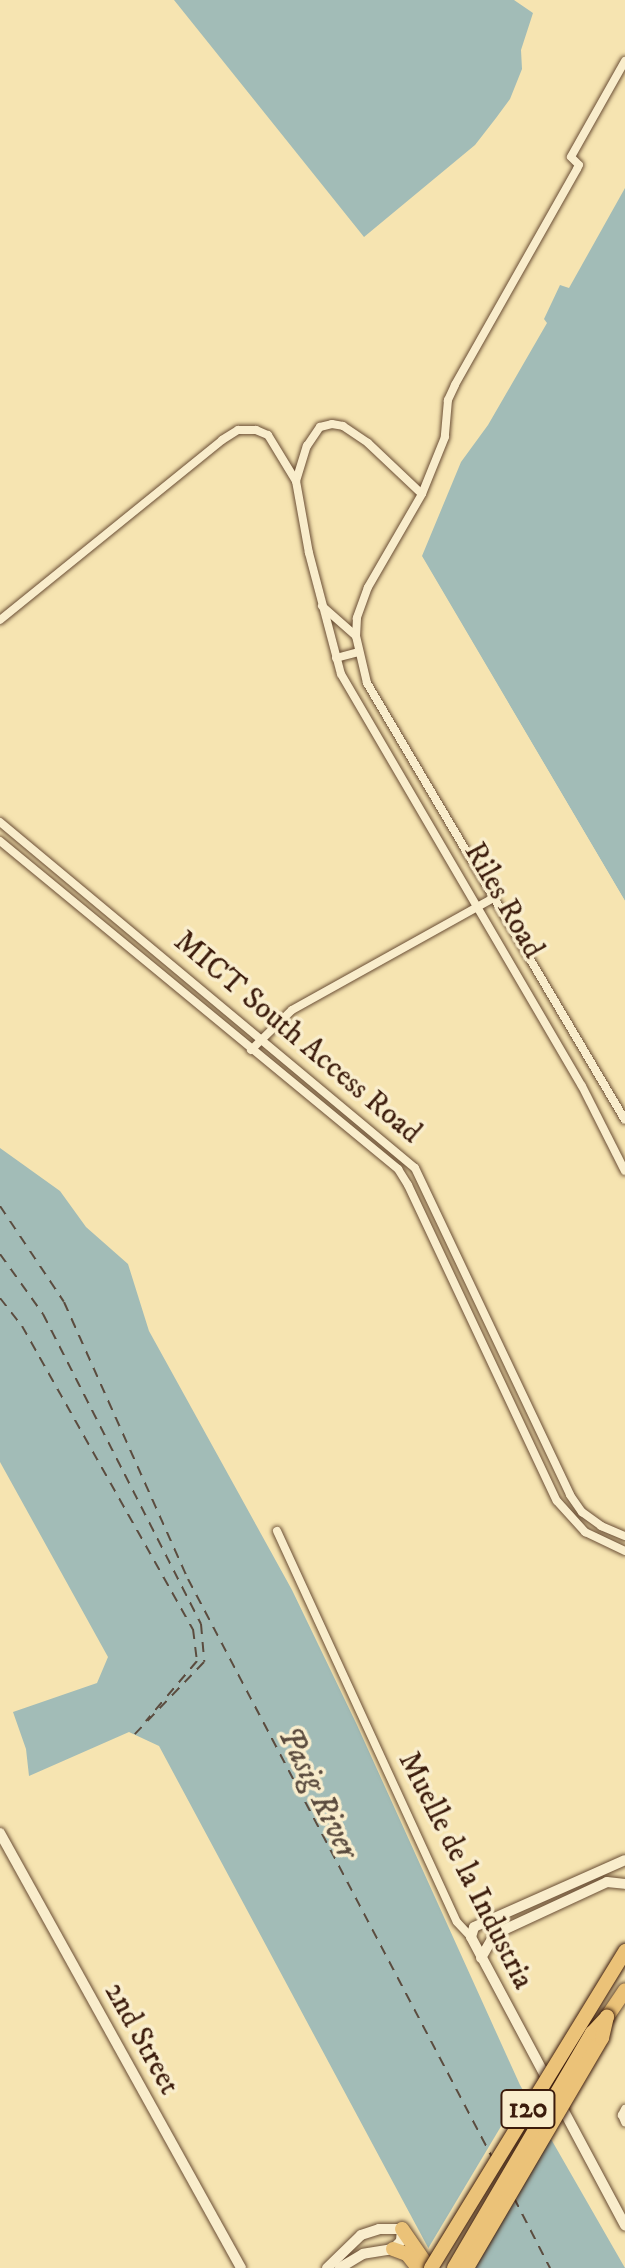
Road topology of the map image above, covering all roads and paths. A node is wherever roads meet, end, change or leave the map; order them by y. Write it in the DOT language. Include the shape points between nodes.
graph roads {
  1 [pos="625,61"];
  2 [pos="296,481"];
  3 [pos="422,494"];
  4 [pos="322,606"];
  5 [pos="0,620"];
  6 [pos="356,636"];
  7 [pos="358,652"];
  8 [pos="336,658"];
  9 [pos="0,822"];
  10 [pos="0,841"];
  11 [pos="27,844"];
  12 [pos="18,856"];
  13 [pos="493,898"];
  14 [pos="478,906"];
  15 [pos="165,959"];
  16 [pos="156,971"];
  17 [pos="261,1039"];
  18 [pos="251,1050"];
  19 [pos="625,1120"];
  20 [pos="625,1171"];
  21 [pos="277,1531"];
  22 [pos="615,1532"];
  23 [pos="625,1536"];
  24 [pos="610,1545"];
  25 [pos="625,1551"];
  26 [pos="0,1833"];
  27 [pos="625,1860"];
  28 [pos="625,1884"];
  29 [pos="542,1896"];
  30 [pos="548,1909"];
  31 [pos="495,1934"];
  32 [pos="471,1937"];
  33 [pos="625,1951"];
  34 [pos="481,1958"];
  35 [pos="625,1990"];
  36 [pos="607,2017"];
  37 [pos="625,2109"];
  38 [pos="625,2122"];
  39 [pos="625,2226"];
  40 [pos="402,2229"];
  41 [pos="393,2249"];
  42 [pos="241,2268"];
  43 [pos="327,2268"];
  44 [pos="340,2268"];
  45 [pos="418,2268"];
  46 [pos="430,2268"];
  47 [pos="454,2268"];
  48 [pos="467,2268"];
  1 -- 3 [label="street" via="571,157 577,169 455,385 448,400 445,437"];
  2 -- 3 [label="street" via="307,446 320,427 332,424 368,443"];
  2 -- 4 [label="street, Riles Road"];
  2 -- 5 [label="street" via="268,435 238,430"];
  3 -- 6 [label="street" via="368,587"];
  4 -- 6 [label="street"];
  4 -- 8 [label="street, Riles Road"];
  6 -- 7 [label="street"];
  7 -- 8 [label="street"];
  7 -- 13 [label="street" via="367,683"];
  8 -- 14 [label="street, Riles Road" via="355,701"];
  9 -- 11 [label="street, MICT South Access Road"];
  10 -- 12 [label="street, MICT South Access Road"];
  11 -- 12 [label="street"];
  11 -- 15 [label="street, MICT South Access Road"];
  12 -- 16 [label="street, MICT South Access Road"];
  13 -- 14 [label="street"];
  13 -- 19 [label="street"];
  14 -- 17 [label="street" via="292,1010"];
  14 -- 20 [label="street, Riles Road"];
  15 -- 16 [label="street"];
  15 -- 17 [label="street, MICT South Access Road"];
  16 -- 18 [label="street, MICT South Access Road"];
  17 -- 18 [label="street"];
  17 -- 22 [label="street, MICT South Access Road" via="415,1168 570,1495 582,1512"];
  18 -- 24 [label="street, MICT South Access Road" via="403,1176 557,1501 585,1532"];
  21 -- 32 [label="street, Muelle de la Industria" via="457,1922"];
  22 -- 23 [label="street, MICT South Access Road"];
  22 -- 24 [label="street"];
  24 -- 25 [label="street, MICT South Access Road"];
  26 -- 42 [label="street, 2nd Street"];
  27 -- 29 [label="street"];
  28 -- 30 [label="street" via="607,1882"];
  29 -- 30 [label="street"];
  29 -- 32 [label="street" via="474,1927"];
  30 -- 31 [label="street"];
  31 -- 32 [label="street"];
  31 -- 34 [label="street"];
  32 -- 34 [label="street, Muelle de la Industria"];
  33 -- 46 [label="highway, 120, bridge"];
  34 -- 39 [label="street, Muelle de la Industria"];
  35 -- 36 [label="highway, 120"];
  36 -- 47 [label="highway, 120, bridge" via="592,2033"];
  36 -- 48 [label="highway, 120, bridge" via="602,2038"];
  37 -- 38 [label="street"];
  40 -- 41 [label="street" via="401,2241"];
  40 -- 43 [label="street" via="361,2235"];
  40 -- 46 [label="highway"];
  41 -- 44 [label="street" via="363,2254"];
  41 -- 45 [label="highway" via="407,2254"];
}
